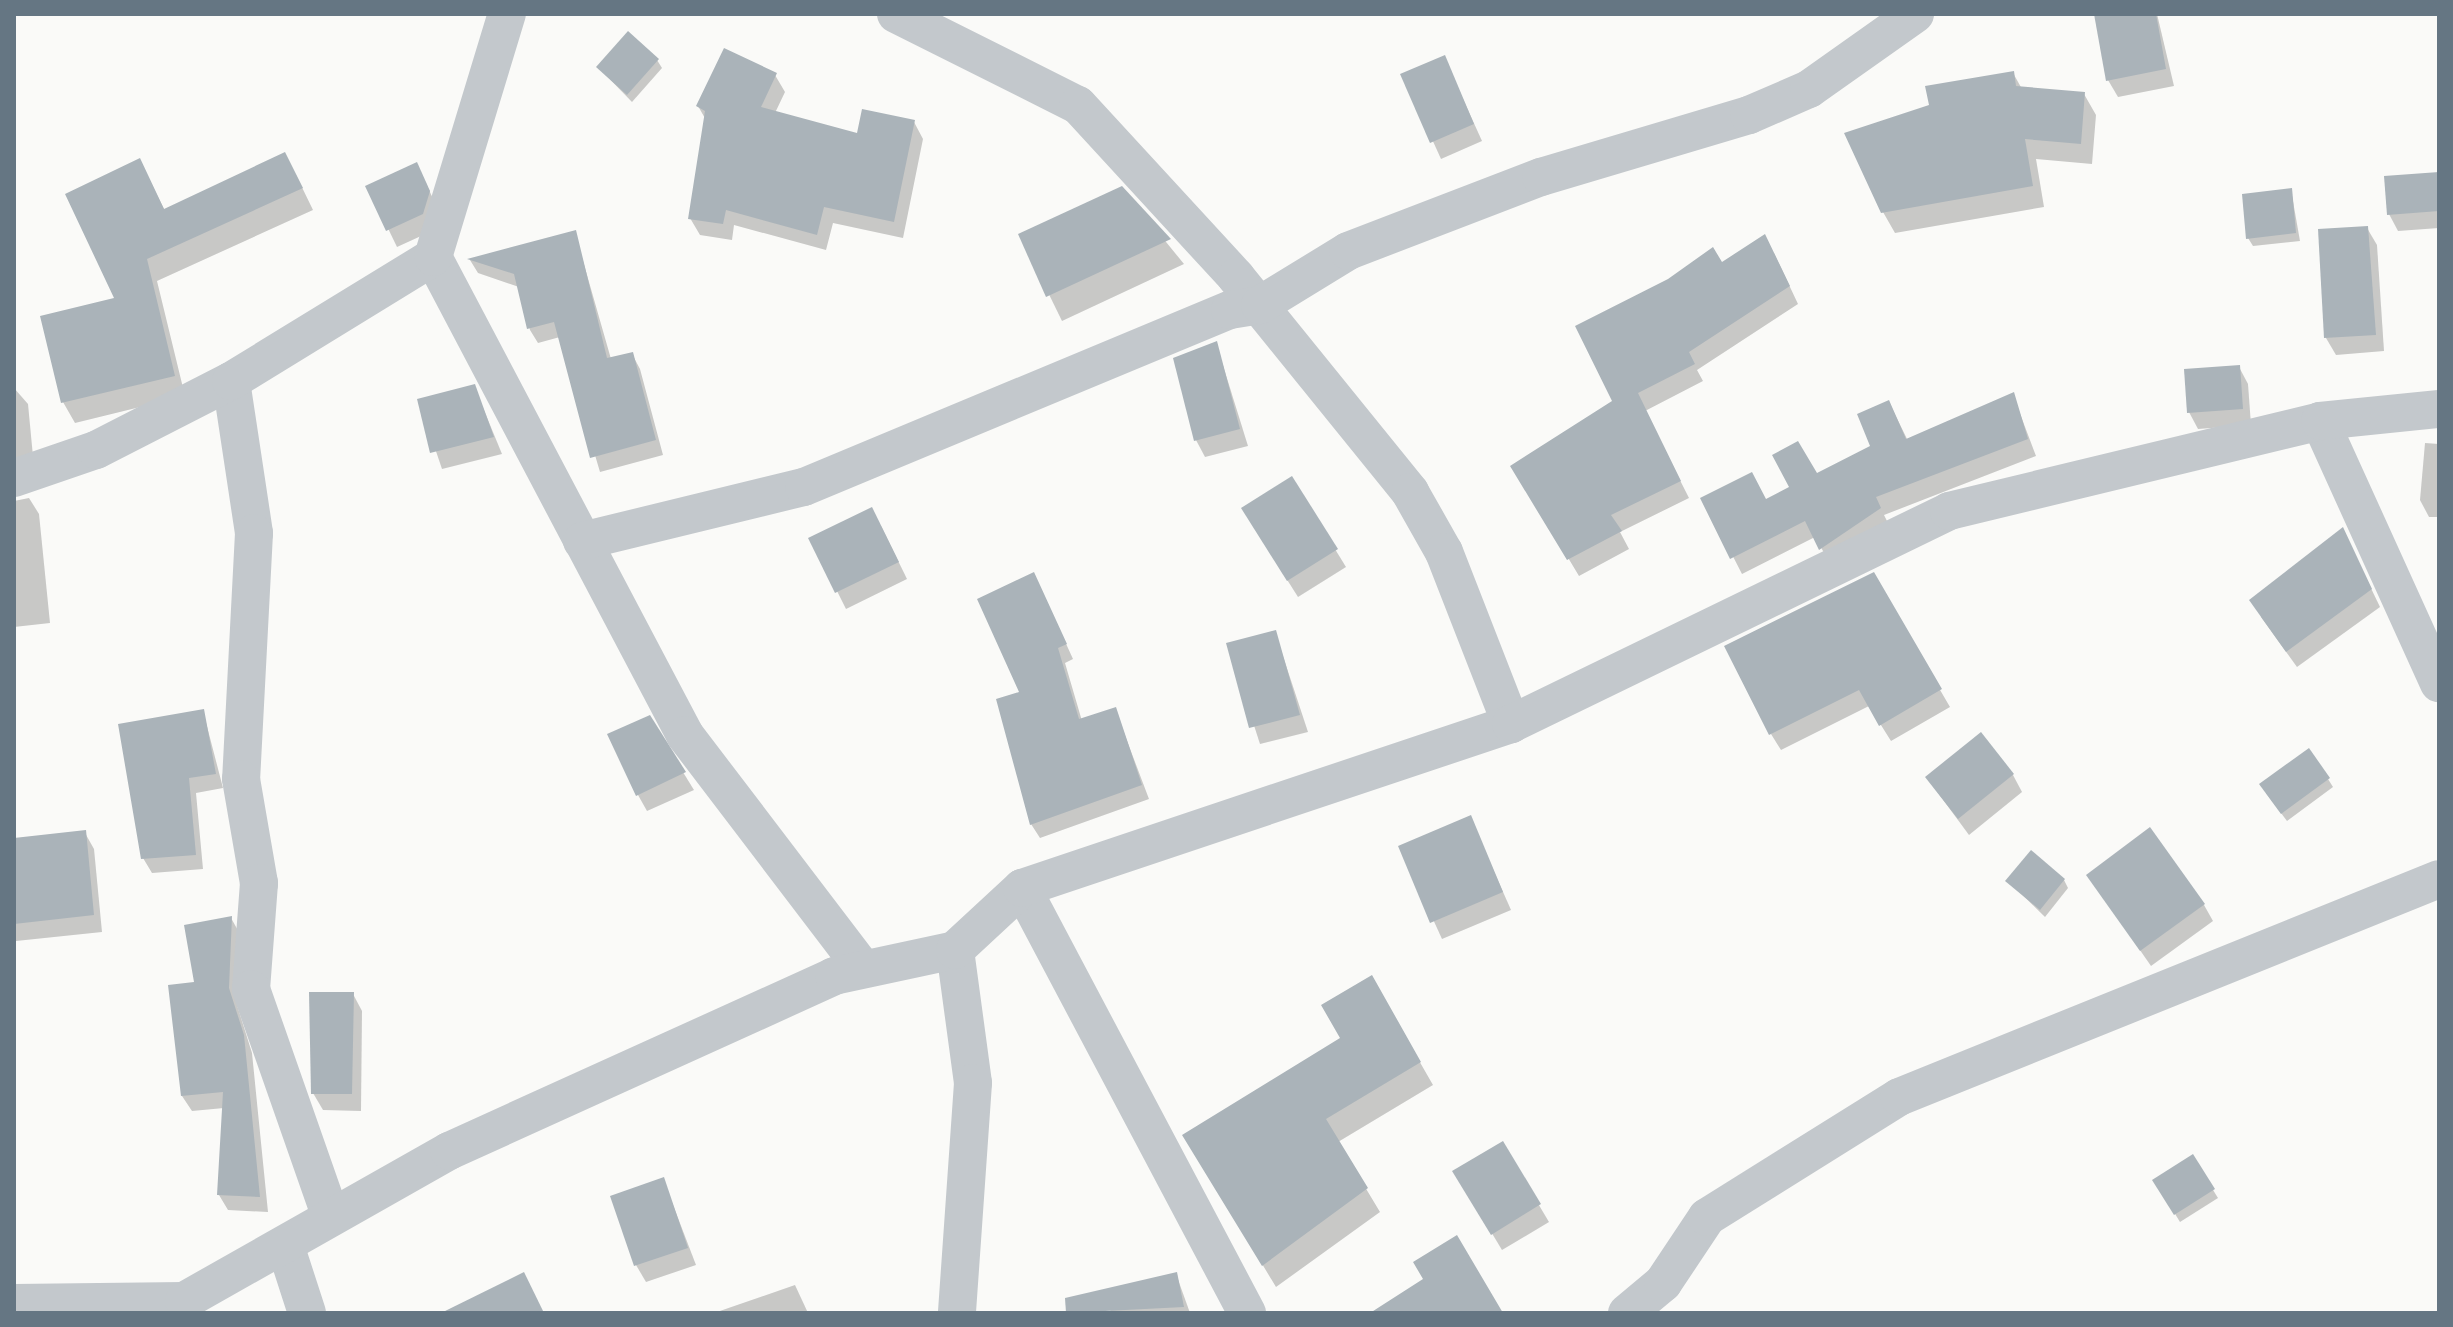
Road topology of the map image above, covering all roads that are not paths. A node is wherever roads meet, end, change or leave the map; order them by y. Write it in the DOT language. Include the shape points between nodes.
graph roads {
  1 [pos="507,14"];
  2 [pos="896,14"];
  3 [pos="1915,14"];
  4 [pos="433,257"];
  5 [pos="1260,305"];
  6 [pos="231,381"];
  7 [pos="2439,409"];
  8 [pos="2320,421"];
  9 [pos="14,478"];
  10 [pos="582,541"];
  11 [pos="2439,683"];
  12 [pos="1511,724"];
  13 [pos="2439,879"];
  14 [pos="1022,888"];
  15 [pos="955,950"];
  16 [pos="861,966"];
  17 [pos="330,1214"];
  18 [pos="286,1248"];
  19 [pos="14,1303"];
  20 [pos="181,1307"];
  21 [pos="307,1313"];
  22 [pos="957,1313"];
  23 [pos="1247,1313"];
  24 [pos="1627,1313"];
  1 -- 4 [label="street"];
  2 -- 5 [label="street" via="1078,105"];
  3 -- 5 [label="street" via="1809,89 1687,137 1541,177 1348,251"];
  4 -- 6 [label="street"];
  4 -- 10 [label="street"];
  5 -- 10 [label="street" via="1230,310 804,487"];
  5 -- 12 [label="street" via="1410,492 1444,552"];
  6 -- 9 [label="street" via="96,450"];
  6 -- 17 [label="street" via="254,533 241,779 259,883 251,989"];
  7 -- 8 [label="street"];
  8 -- 11 [label="street"];
  8 -- 12 [label="street" via="1949,511"];
  10 -- 16 [label="street" via="685,735"];
  12 -- 14 [label="street"];
  13 -- 24 [label="street" via="1899,1097 1707,1217 1663,1283"];
  14 -- 15 [label="street"];
  14 -- 23 [label="street"];
  15 -- 16 [label="street"];
  15 -- 22 [label="street" via="973,1083"];
  16 -- 17 [label="street" via="449,1151"];
  17 -- 18 [label="street"];
  18 -- 20 [label="street"];
  18 -- 21 [label="street"];
  19 -- 20 [label="street"];
}
